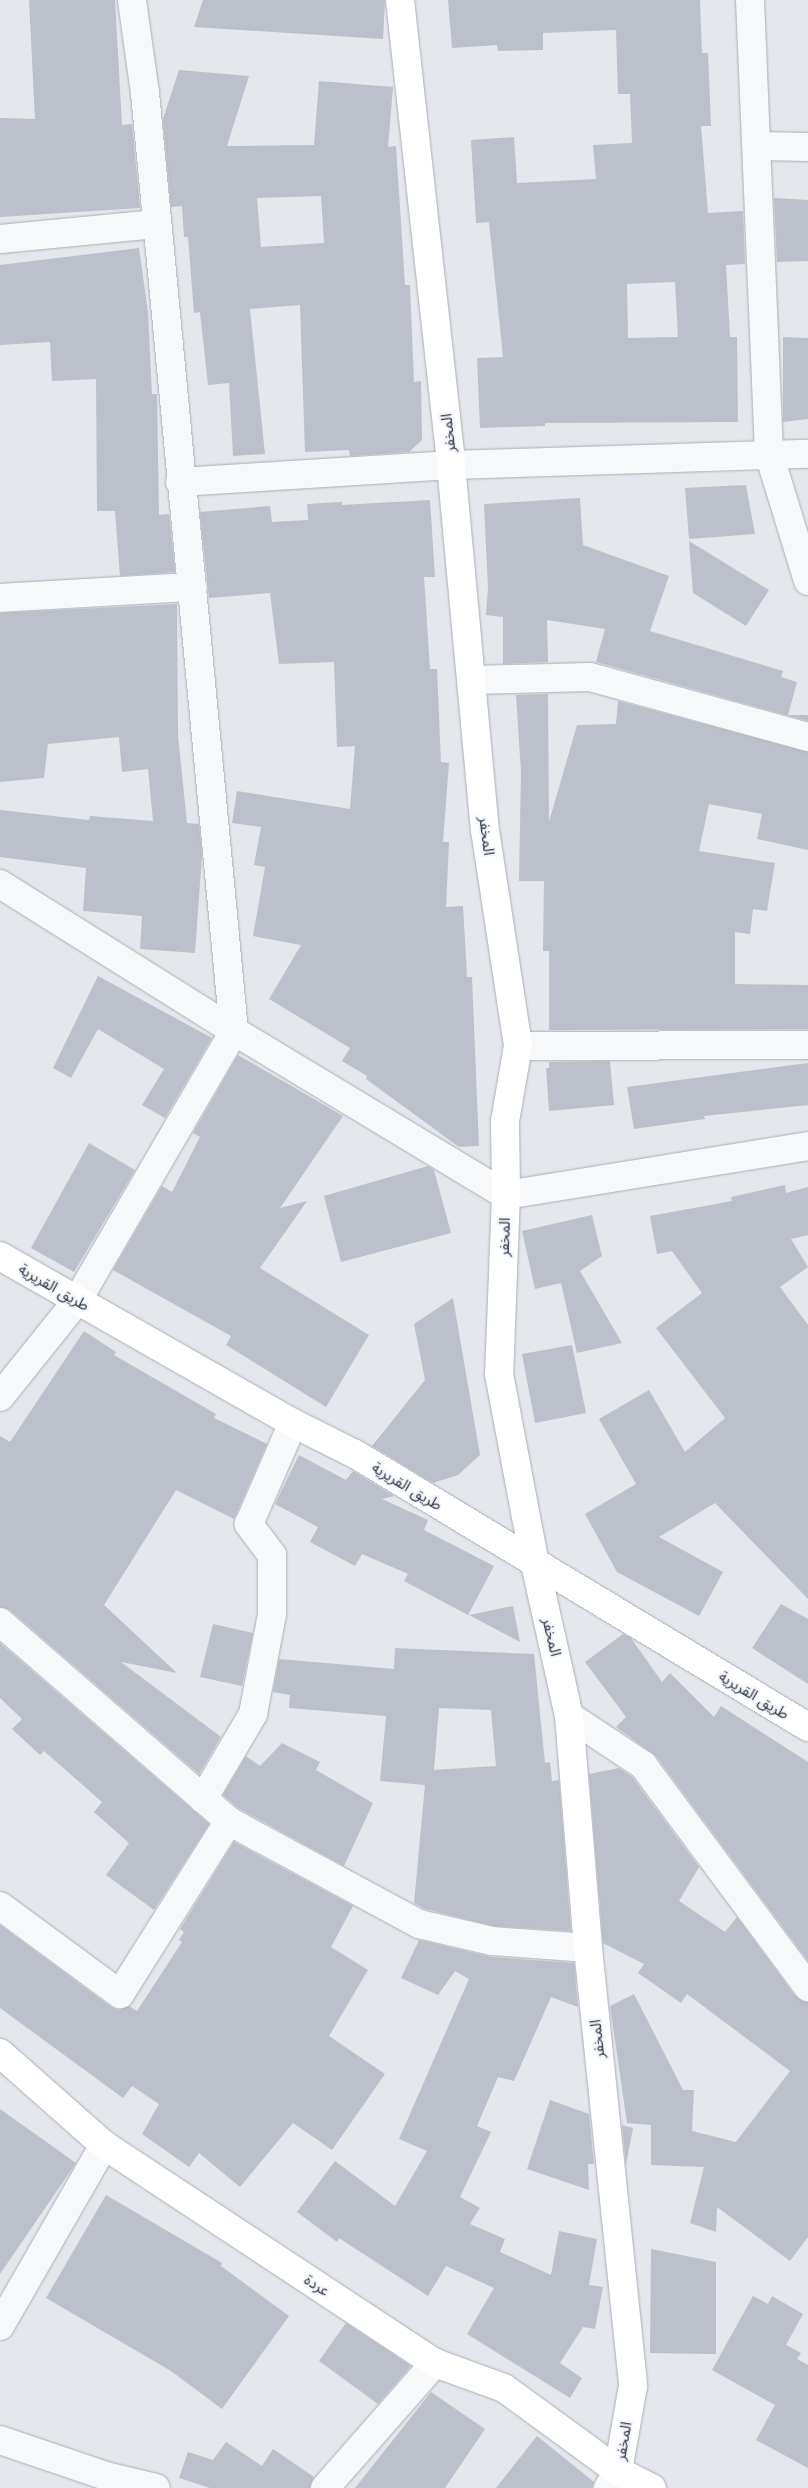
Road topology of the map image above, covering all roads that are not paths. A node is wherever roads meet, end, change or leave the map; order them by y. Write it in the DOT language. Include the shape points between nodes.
graph roads {
  1 [pos="132,0"];
  2 [pos="400,0"];
  3 [pos="750,0"];
  4 [pos="758,146"];
  5 [pos="808,147"];
  6 [pos="155,224"];
  7 [pos="0,239"];
  8 [pos="769,454"];
  9 [pos="808,454"];
  10 [pos="451,465"];
  11 [pos="180,482"];
  12 [pos="808,581"];
  13 [pos="192,587"];
  14 [pos="0,598"];
  15 [pos="473,680"];
  16 [pos="808,737"];
  17 [pos="0,884"];
  18 [pos="234,1031"];
  19 [pos="808,1045"];
  20 [pos="518,1046"];
  21 [pos="808,1146"];
  22 [pos="506,1195"];
  23 [pos="0,1256"];
  24 [pos="76,1301"];
  25 [pos="0,1397"];
  26 [pos="293,1424"];
  27 [pos="535,1564"];
  28 [pos="0,1622"];
  29 [pos="569,1716"];
  30 [pos="808,1727"];
  31 [pos="203,1798"];
  32 [pos="229,1821"];
  33 [pos="0,1906"];
  34 [pos="588,1948"];
  35 [pos="808,1987"];
  36 [pos="0,2053"];
  37 [pos="104,2145"];
  38 [pos="0,2326"];
  39 [pos="435,2362"];
  40 [pos="0,2440"];
  41 [pos="613,2480"];
  42 [pos="156,2488"];
  43 [pos="325,2488"];
  44 [pos="652,2488"];
  1 -- 6 [label="street" via="145,93"];
  2 -- 10 [label="street, المخفر"];
  3 -- 4 [label="street"];
  4 -- 5 [label="street"];
  4 -- 8 [label="street"];
  6 -- 7 [label="street"];
  6 -- 11 [label="street"];
  8 -- 9 [label="street"];
  8 -- 10 [label="street"];
  8 -- 12 [label="street"];
  10 -- 11 [label="street"];
  10 -- 15 [label="street, المخفر"];
  11 -- 13 [label="street"];
  13 -- 14 [label="street"];
  13 -- 18 [label="street"];
  15 -- 16 [label="street" via="590,677"];
  15 -- 20 [label="street, المخفر" via="485,830"];
  17 -- 18 [label="street"];
  18 -- 22 [label="street"];
  18 -- 24 [label="street"];
  19 -- 20 [label="street"];
  20 -- 22 [label="street, المخفر" via="504,1121"];
  21 -- 22 [label="street"];
  22 -- 27 [label="street, المخفر" via="499,1374"];
  23 -- 24 [label="street, طريق القريرية"];
  24 -- 25 [label="street"];
  24 -- 26 [label="street, طريق القريرية"];
  26 -- 27 [label="street, طريق القريرية" via="355,1454"];
  26 -- 31 [label="street" via="249,1524 272,1555 272,1614 253,1714"];
  27 -- 29 [label="street, المخفر"];
  27 -- 30 [label="street, طريق القريرية"];
  28 -- 31 [label="street"];
  29 -- 34 [label="street, المخفر"];
  29 -- 35 [label="street" via="643,1765"];
  31 -- 32 [label="street"];
  32 -- 33 [label="street" via="120,1994"];
  32 -- 34 [label="street" via="419,1924 492,1941"];
  34 -- 41 [label="street, المخفر" via="633,2386"];
  36 -- 37 [label="street, عردة"];
  37 -- 38 [label="street"];
  37 -- 39 [label="street, عردة"];
  39 -- 41 [label="street, عردة" via="504,2388"];
  39 -- 43 [label="street"];
  40 -- 42 [label="street" via="106,2476"];
  41 -- 44 [label="street, عردة"];
}
